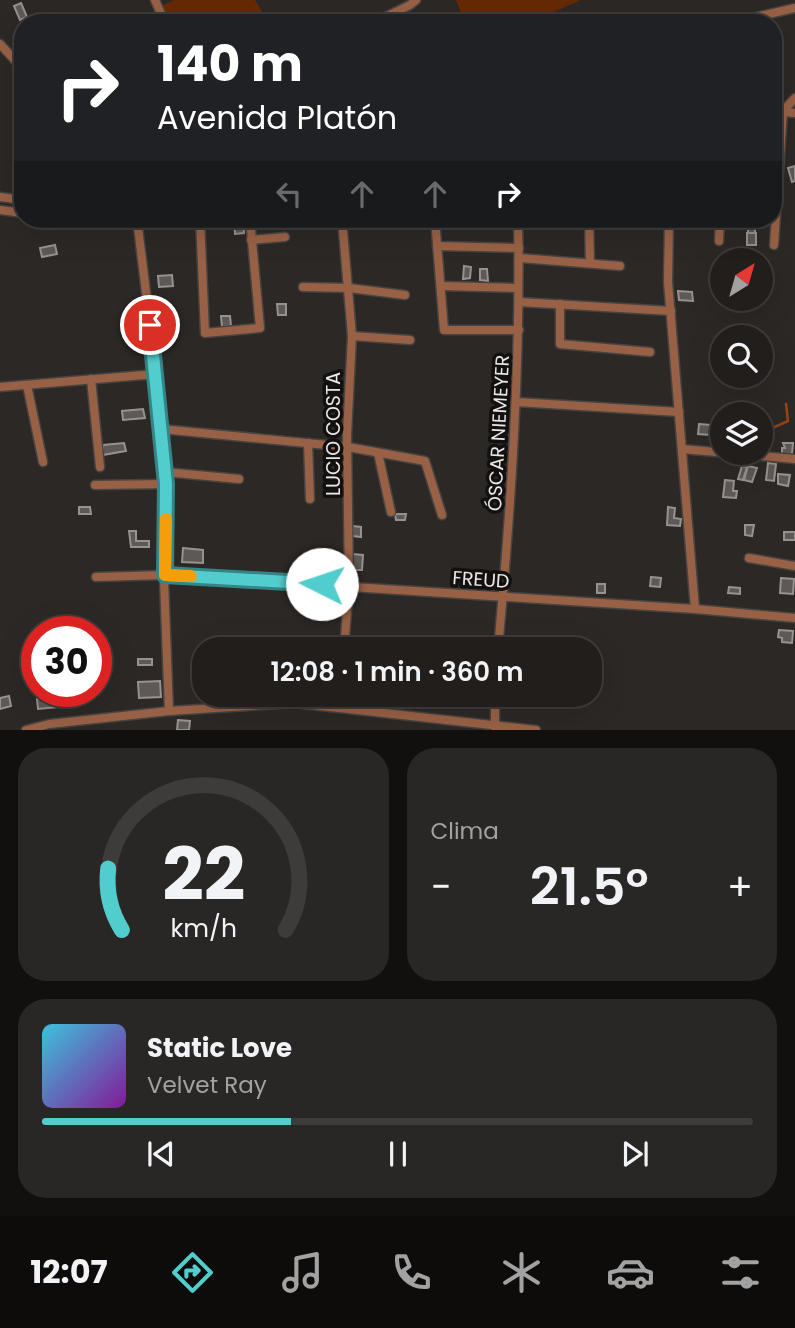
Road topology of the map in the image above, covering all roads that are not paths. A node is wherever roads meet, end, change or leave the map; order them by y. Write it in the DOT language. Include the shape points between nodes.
graph roads {
  1 [pos="416,0"];
  2 [pos="392,14"];
  3 [pos="0,44"];
  4 [pos="14,59"];
  5 [pos="138,228"];
  6 [pos="200,228"];
  7 [pos="250,228"];
  8 [pos="343,228"];
  9 [pos="436,228"];
  10 [pos="518,228"];
  11 [pos="589,228"];
  12 [pos="670,228"];
  13 [pos="720,228"];
  14 [pos="775,228"];
  15 [pos="285,237"];
  16 [pos="251,240"];
  17 [pos="719,241"];
  18 [pos="437,246"];
  19 [pos="774,246"];
  20 [pos="519,248"];
  21 [pos="520,258"];
  22 [pos="590,263"];
  23 [pos="620,266"];
  24 [pos="440,286"];
  25 [pos="303,287"];
  26 [pos="349,288"];
  27 [pos="518,288"];
  28 [pos="405,295"];
  29 [pos="519,302"];
  30 [pos="559,304"];
  31 [pos="671,311"];
  32 [pos="519,330"];
  33 [pos="352,336"];
  34 [pos="411,340"];
  35 [pos="650,352"];
  36 [pos="156,374"];
  37 [pos="91,379"];
  38 [pos="27,385"];
  39 [pos="0,387"];
  40 [pos="516,402"];
  41 [pos="679,412"];
  42 [pos="161,429"];
  43 [pos="308,443"];
  44 [pos="348,447"];
  45 [pos="682,449"];
  46 [pos="378,453"];
  47 [pos="795,459"];
  48 [pos="43,462"];
  49 [pos="100,467"];
  50 [pos="165,472"];
  51 [pos="239,479"];
  52 [pos="166,484"];
  53 [pos="95,485"];
  54 [pos="310,499"];
  55 [pos="391,512"];
  56 [pos="442,515"];
  57 [pos="749,558"];
  58 [pos="795,566"];
  59 [pos="165,575"];
  60 [pos="96,577"];
  61 [pos="349,586"];
  62 [pos="503,596"];
  63 [pos="695,609"];
  64 [pos="795,618"];
  65 [pos="345,637"];
  66 [pos="499,637"];
  67 [pos="495,707"];
  68 [pos="350,708"];
  69 [pos="169,711"];
  70 [pos="495,727"];
  71 [pos="26,730"];
  72 [pos="536,730"];
  1 -- 2 [label="street"];
  3 -- 4 [label="street"];
  5 -- 36 [label="street"];
  6 -- 16 [label="street" via="205,333 260,328"];
  7 -- 16 [label="street"];
  8 -- 26 [label="street, LUCIO COSTA"];
  9 -- 18 [label="street"];
  10 -- 20 [label="street, ÓSCAR NIEMEYER"];
  11 -- 22 [label="street"];
  12 -- 31 [label="street"];
  13 -- 17 [label="street"];
  14 -- 19 [label="street"];
  15 -- 16 [label="street"];
  18 -- 20 [label="street"];
  18 -- 24 [label="street"];
  20 -- 21 [label="street, ÓSCAR NIEMEYER"];
  21 -- 22 [label="street"];
  21 -- 27 [label="street, ÓSCAR NIEMEYER"];
  22 -- 23 [label="street"];
  24 -- 27 [label="street"];
  24 -- 32 [label="street" via="444,330"];
  25 -- 26 [label="street"];
  26 -- 28 [label="street"];
  26 -- 33 [label="street, LUCIO COSTA"];
  27 -- 29 [label="street, ÓSCAR NIEMEYER"];
  29 -- 30 [label="street"];
  29 -- 32 [label="street, ÓSCAR NIEMEYER"];
  30 -- 31 [label="street"];
  30 -- 35 [label="street" via="560,344"];
  31 -- 41 [label="street"];
  32 -- 40 [label="street, ÓSCAR NIEMEYER"];
  33 -- 34 [label="street"];
  33 -- 44 [label="street, LUCIO COSTA"];
  36 -- 37 [label="street"];
  36 -- 42 [label="street"];
  37 -- 38 [label="street"];
  37 -- 49 [label="street"];
  38 -- 39 [label="street"];
  38 -- 48 [label="street"];
  40 -- 41 [label="street"];
  40 -- 62 [label="street, ÓSCAR NIEMEYER"];
  41 -- 45 [label="street"];
  42 -- 43 [label="street"];
  42 -- 50 [label="street"];
  43 -- 44 [label="street"];
  43 -- 54 [label="street"];
  44 -- 46 [label="street"];
  44 -- 61 [label="street, LUCIO COSTA"];
  45 -- 47 [label="street"];
  45 -- 63 [label="street"];
  46 -- 55 [label="street"];
  46 -- 56 [label="street" via="427,463"];
  50 -- 51 [label="street"];
  50 -- 52 [label="street"];
  52 -- 53 [label="street"];
  52 -- 59 [label="street"];
  57 -- 58 [label="street"];
  59 -- 60 [label="street, FREUD"];
  59 -- 61 [label="street, FREUD"];
  59 -- 69 [label="street"];
  61 -- 62 [label="street, FREUD"];
  61 -- 65 [label="street, LUCIO COSTA"];
  62 -- 63 [label="street, FREUD"];
  62 -- 66 [label="street, ÓSCAR NIEMEYER"];
  63 -- 64 [label="street, FREUD"];
  67 -- 70 [label="street"];
  68 -- 69 [label="street" via="293,703"];
  68 -- 70 [label="street"];
  69 -- 71 [label="street"];
  70 -- 72 [label="street"];
}
